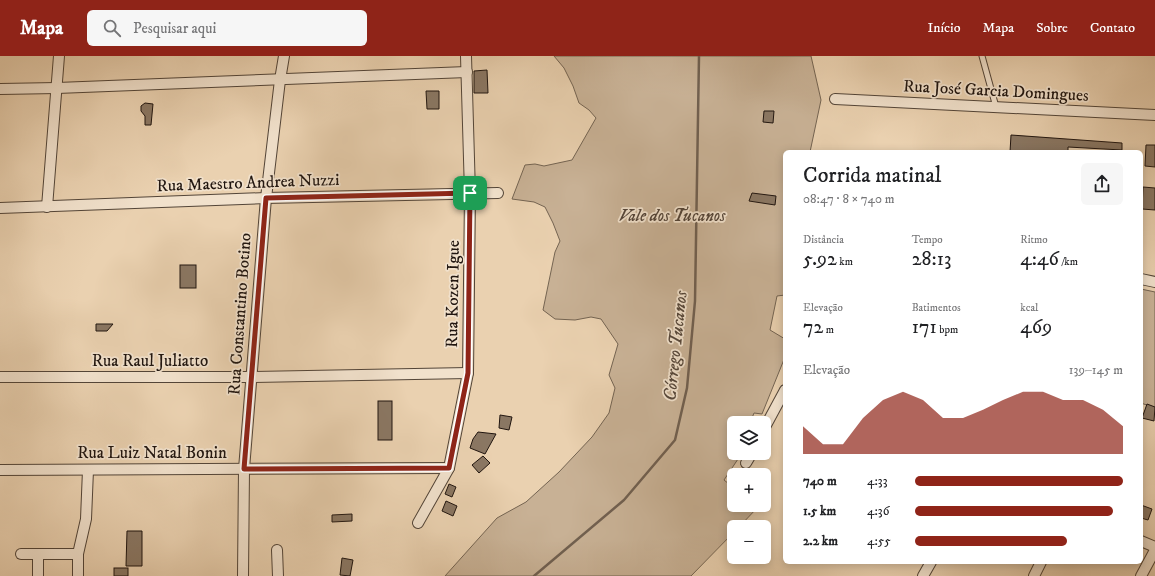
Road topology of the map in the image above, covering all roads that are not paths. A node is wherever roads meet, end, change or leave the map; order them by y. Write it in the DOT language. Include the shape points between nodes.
graph roads {
  1 [pos="59,56"];
  2 [pos="284,56"];
  3 [pos="466,56"];
  4 [pos="982,56"];
  5 [pos="467,72"];
  6 [pos="280,80"];
  7 [pos="57,88"];
  8 [pos="0,89"];
  9 [pos="835,99"];
  10 [pos="996,107"];
  11 [pos="1155,115"];
  12 [pos="470,193"];
  13 [pos="498,193"];
  14 [pos="266,198"];
  15 [pos="46,207"];
  16 [pos="0,208"];
  17 [pos="1143,279"];
  18 [pos="1155,282"];
  19 [pos="468,373"];
  20 [pos="0,377"];
  21 [pos="252,377"];
  22 [pos="783,394"];
  23 [pos="771,417"];
  24 [pos="748,460"];
  25 [pos="746,463"];
  26 [pos="449,468"];
  27 [pos="244,469"];
  28 [pos="0,470"];
  29 [pos="88,470"];
  30 [pos="418,524"];
  31 [pos="1143,542"];
  32 [pos="1155,549"];
  33 [pos="277,550"];
  34 [pos="21,554"];
  35 [pos="38,554"];
  36 [pos="78,554"];
  37 [pos="930,564"];
  38 [pos="1040,564"];
  39 [pos="38,576"];
  40 [pos="78,576"];
  41 [pos="243,576"];
  42 [pos="278,576"];
  43 [pos="923,576"];
  44 [pos="1034,576"];
  45 [pos="1141,576"];
  1 -- 7 [label="street"];
  2 -- 6 [label="street, Rua Constantino Botino"];
  3 -- 5 [label="street, Rua Kozen Igue"];
  4 -- 10 [label="lane"];
  5 -- 6 [label="street"];
  5 -- 12 [label="street, Rua Kozen Igue"];
  6 -- 7 [label="street"];
  6 -- 14 [label="street, Rua Constantino Botino"];
  7 -- 8 [label="street"];
  7 -- 15 [label="street"];
  9 -- 10 [label="street, Rua José Garcia Domingues"];
  10 -- 11 [label="street, Rua José Garcia Domingues"];
  12 -- 13 [label="street, Rua Maestro Andrea Nuzzi"];
  12 -- 14 [label="street, Rua Maestro Andrea Nuzzi"];
  12 -- 19 [label="street, Rua Kozen Igue"];
  14 -- 15 [label="street, Rua Maestro Andrea Nuzzi"];
  14 -- 21 [label="street, Rua Constantino Botino"];
  15 -- 16 [label="street, Rua Maestro Andrea Nuzzi"];
  17 -- 18 [label="street"];
  19 -- 21 [label="street, Rua Raul Juliatto"];
  19 -- 26 [label="street, Rua Kozen Igue"];
  20 -- 21 [label="street, Rua Raul Juliatto"];
  21 -- 27 [label="street, Rua Constantino Botino"];
  22 -- 23 [label="street"];
  24 -- 25 [label="street"];
  26 -- 27 [label="street, Rua Luiz Natal Bonin"];
  26 -- 30 [label="street, Rua Kozen Igue"];
  27 -- 29 [label="street, Rua Luiz Natal Bonin"];
  27 -- 41 [label="street, Rua Constantino Botino"];
  28 -- 29 [label="street, Rua Luiz Natal Bonin"];
  29 -- 36 [label="street" via="86,519"];
  31 -- 32 [label="street"];
  32 -- 45 [label="street"];
  33 -- 42 [label="street"];
  34 -- 35 [label="street"];
  35 -- 36 [label="street"];
  35 -- 39 [label="street"];
  36 -- 40 [label="street"];
  37 -- 43 [label="street"];
  38 -- 44 [label="street"];
}
